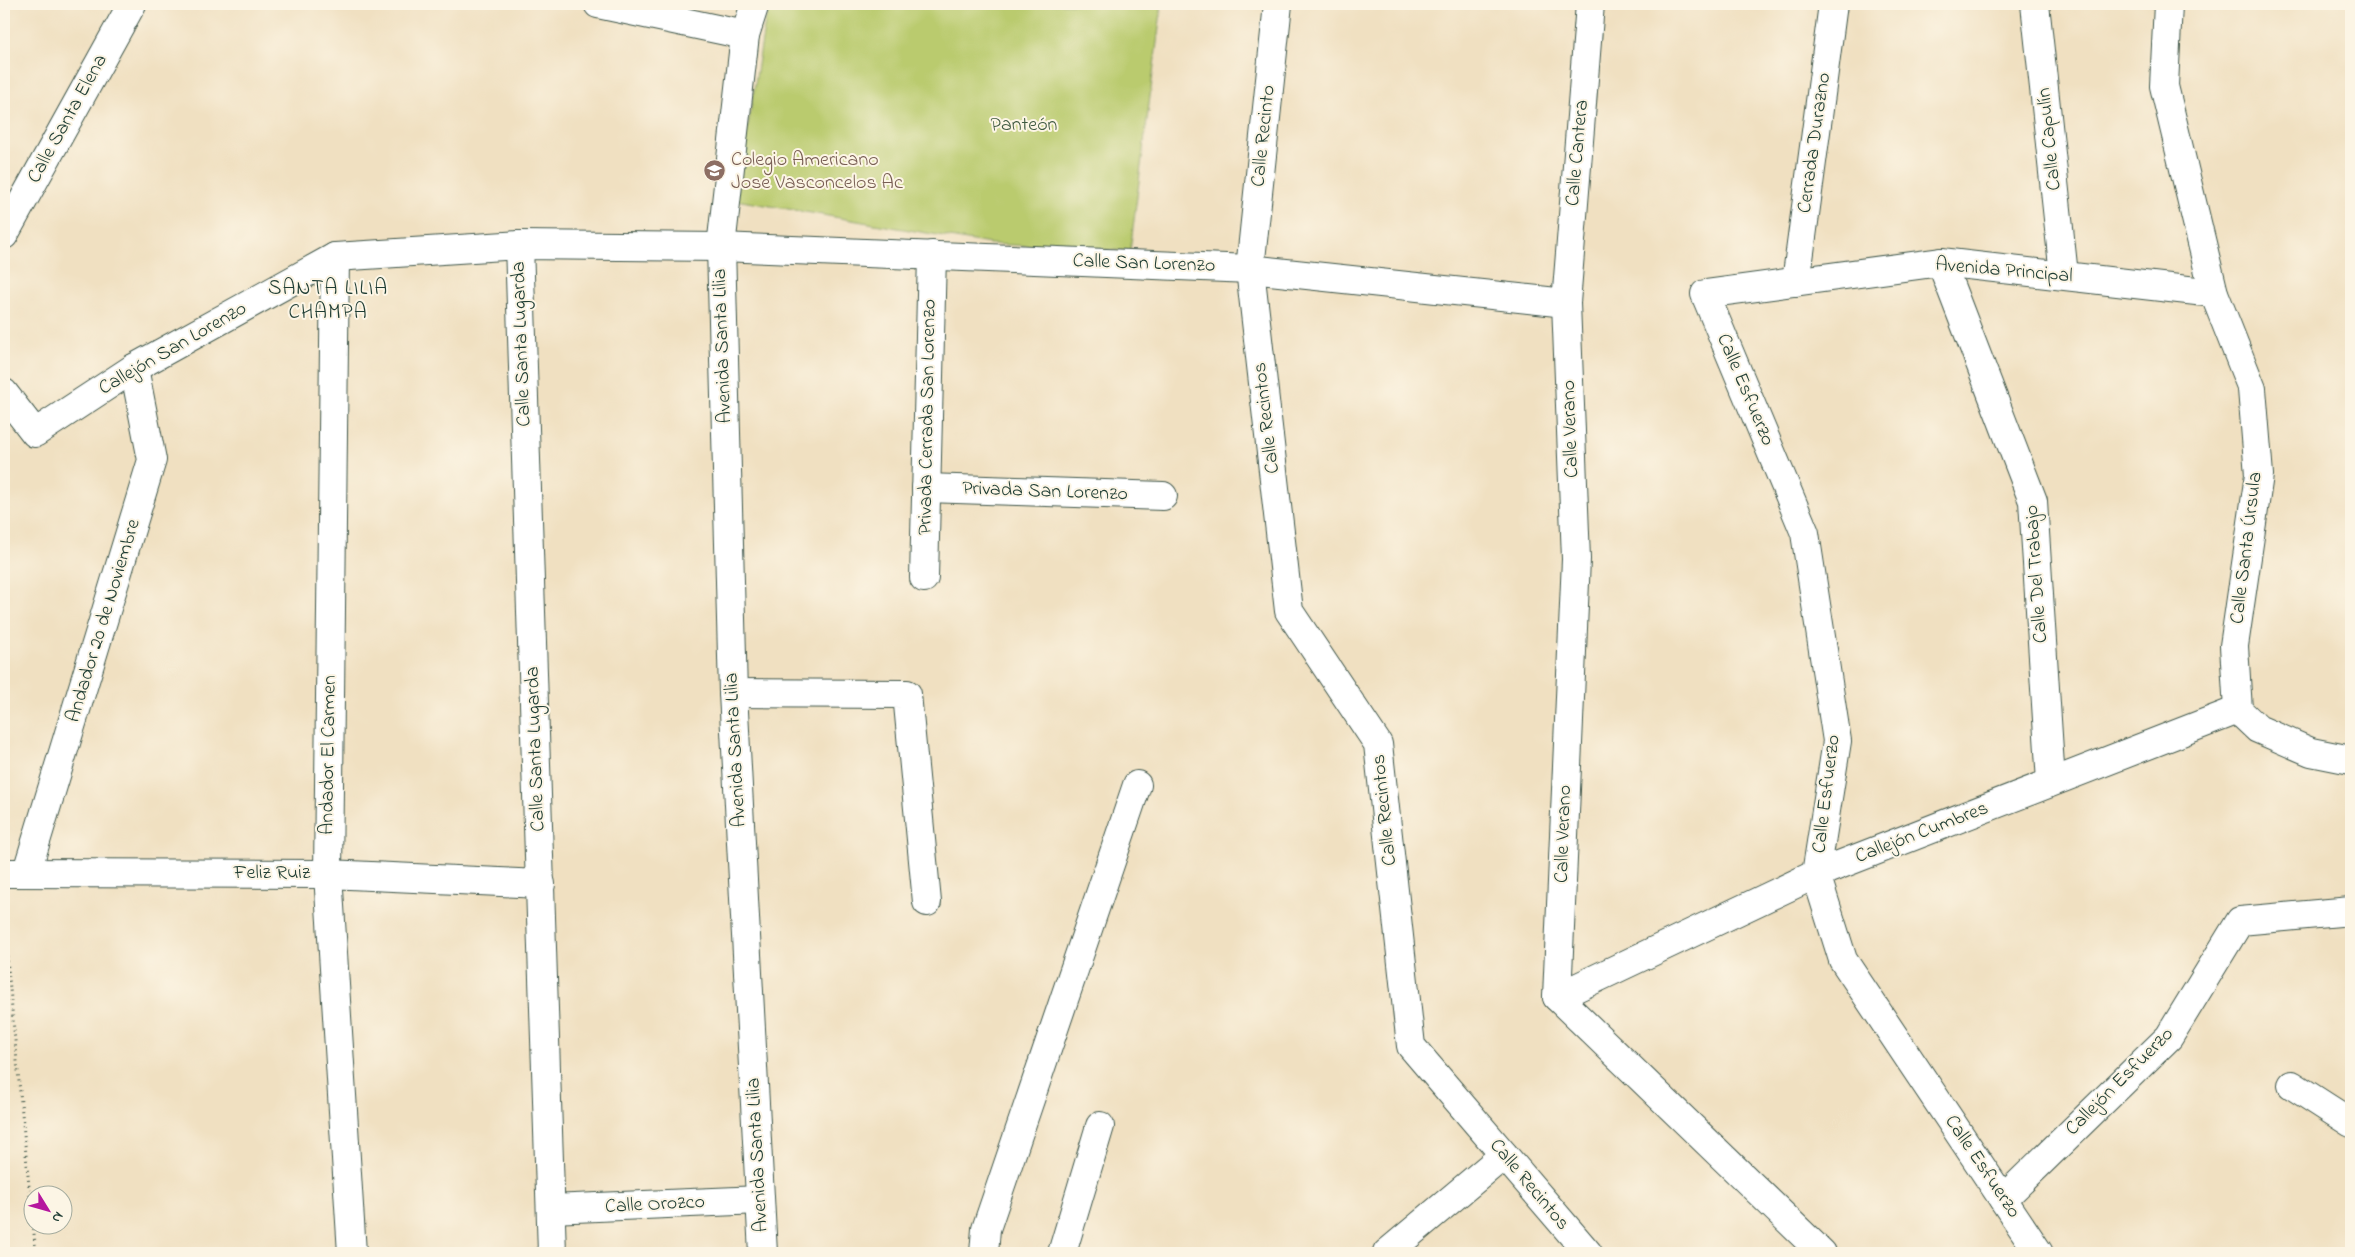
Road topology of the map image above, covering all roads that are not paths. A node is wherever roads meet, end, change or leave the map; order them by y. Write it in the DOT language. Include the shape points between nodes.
graph roads {
  1 [pos="132,4"];
  2 [pos="598,4"];
  3 [pos="755,4"];
  4 [pos="1278,4"];
  5 [pos="1590,4"];
  6 [pos="1833,4"];
  7 [pos="2035,4"];
  8 [pos="2168,4"];
  9 [pos="745,35"];
  10 [pos="4,234"];
  11 [pos="519,244"];
  12 [pos="721,247"];
  13 [pos="932,256"];
  14 [pos="335,257"];
  15 [pos="1941,262"];
  16 [pos="1250,269"];
  17 [pos="2064,275"];
  18 [pos="1796,282"];
  19 [pos="2214,293"];
  20 [pos="1705,294"];
  21 [pos="1566,302"];
  22 [pos="134,368"];
  23 [pos="4,393"];
  24 [pos="926,488"];
  25 [pos="1163,496"];
  26 [pos="924,578"];
  27 [pos="733,694"];
  28 [pos="2238,710"];
  29 [pos="2351,760"];
  30 [pos="2051,782"];
  31 [pos="1136,785"];
  32 [pos="15,872"];
  33 [pos="328,874"];
  34 [pos="1816,874"];
  35 [pos="541,884"];
  36 [pos="927,902"];
  37 [pos="2347,915"];
  38 [pos="1558,997"];
  39 [pos="2292,1085"];
  40 [pos="2351,1123"];
  41 [pos="1100,1126"];
  42 [pos="1504,1155"];
  43 [pos="2003,1198"];
  44 [pos="760,1200"];
  45 [pos="551,1209"];
  46 [pos="352,1253"];
  47 [pos="552,1253"];
  48 [pos="763,1253"];
  49 [pos="984,1253"];
  50 [pos="1062,1253"];
  51 [pos="1387,1253"];
  52 [pos="1588,1253"];
  53 [pos="1822,1253"];
  54 [pos="2039,1253"];
  1 -- 10 [label="street, Calle Santa Elena"];
  2 -- 9 [label="street"];
  3 -- 9 [label="street, Avenida Santa Lilia"];
  4 -- 16 [label="street, Calle Recinto"];
  5 -- 21 [label="street, Calle Cantera"];
  6 -- 18 [label="street, Cerrada Durazno"];
  7 -- 17 [label="street, Calle Capulín"];
  8 -- 19 [label="street, Calle Santa Úrsula" via="2164,86"];
  9 -- 12 [label="street, Avenida Santa Lilia"];
  11 -- 12 [label="street, Callejón San Lorenzo"];
  11 -- 14 [label="street, Callejón San Lorenzo"];
  11 -- 35 [label="street, Calle Santa Lugarda"];
  12 -- 13 [label="street, Calle San Lorenzo"];
  12 -- 27 [label="street, Avenida Santa Lilia"];
  13 -- 16 [label="street, Calle San Lorenzo"];
  13 -- 24 [label="street, Privada Cerrada San Lorenzo"];
  14 -- 22 [label="street, Callejón San Lorenzo"];
  14 -- 33 [label="street, Andador El Carmen"];
  15 -- 17 [label="street, Avenida Principal"];
  15 -- 18 [label="street, Avenida Principal"];
  15 -- 30 [label="street, Calle Del Trabajo" via="2033,501"];
  16 -- 21 [label="street, Calle San Lorenzo"];
  16 -- 42 [label="street, Calle Recintos" via="1289,611 1378,744 1411,1046"];
  17 -- 19 [label="street, Avenida Principal"];
  18 -- 20 [label="street, Avenida Principal"];
  19 -- 28 [label="street, Calle Santa Úrsula" via="2252,389 2259,475 2234,646"];
  20 -- 34 [label="street, Calle Esfuerzo" via="1805,533 1838,741"];
  21 -- 38 [label="street, Calle Verano" via="1576,559"];
  22 -- 23 [label="street, Callejón San Lorenzo" via="35,433"];
  22 -- 32 [label="street, Andador 20 de Noviembre" via="152,460"];
  24 -- 25 [label="street, Privada San Lorenzo"];
  24 -- 26 [label="street, Privada Cerrada San Lorenzo"];
  27 -- 36 [label="street" via="907,694"];
  27 -- 44 [label="street, Avenida Santa Lilia"];
  28 -- 29 [label="street" via="2258,729 2311,752"];
  28 -- 30 [label="street, Callejón Cumbres"];
  30 -- 34 [label="street, Callejón Cumbres"];
  31 -- 49 [label="street" via="986,1229"];
  32 -- 33 [label="street, Feliz Ruiz"];
  33 -- 35 [label="street, Feliz Ruiz"];
  33 -- 46 [label="street, Andador El Carmen"];
  34 -- 38 [label="street, Callejón Cumbres"];
  34 -- 43 [label="street, Calle Esfuerzo" via="1843,960"];
  35 -- 45 [label="street, Calle Santa Lugarda"];
  37 -- 43 [label="street, Callejón Esfuerzo" via="2240,921 2169,1037"];
  38 -- 53 [label="street"];
  39 -- 40 [label="street"];
  41 -- 50 [label="street"];
  42 -- 51 [label="street"];
  42 -- 52 [label="street, Calle Recintos"];
  43 -- 54 [label="street, Calle Esfuerzo"];
  44 -- 45 [label="street, Calle Orozco"];
  44 -- 48 [label="street, Avenida Santa Lilia"];
  45 -- 47 [label="street, Calle Santa Lugarda"];
}
